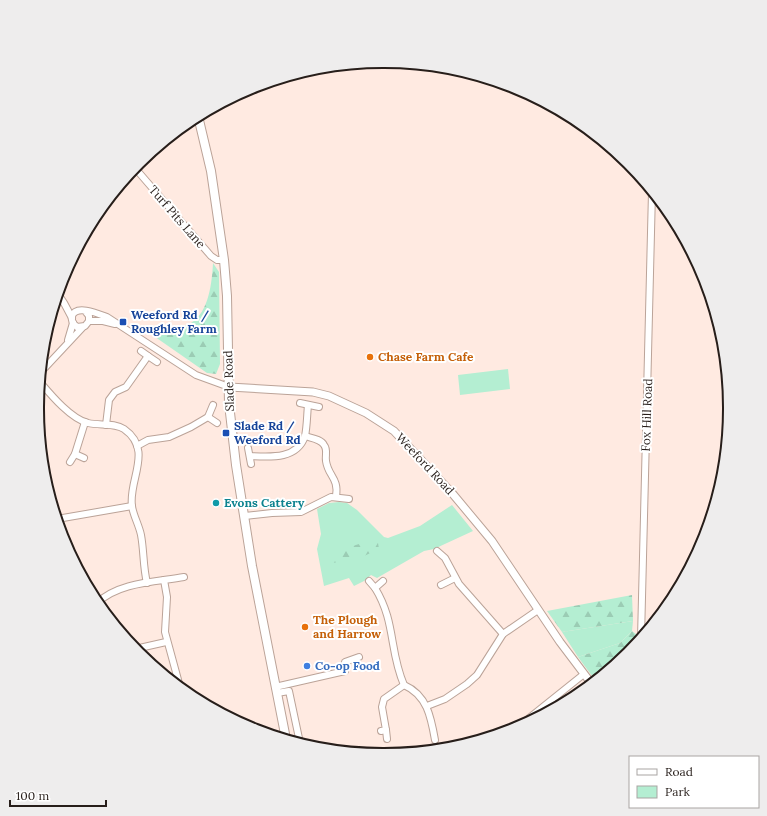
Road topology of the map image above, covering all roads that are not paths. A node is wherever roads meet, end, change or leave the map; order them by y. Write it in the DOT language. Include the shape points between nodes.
graph roads {
  1 [pos="200,123"];
  2 [pos="139,172"];
  3 [pos="652,200"];
  4 [pos="224,260"];
  5 [pos="62,300"];
  6 [pos="64,303"];
  7 [pos="78,310"];
  8 [pos="85,311"];
  9 [pos="72,320"];
  10 [pos="89,321"];
  11 [pos="118,325"];
  12 [pos="83,327"];
  13 [pos="67,342"];
  14 [pos="141,351"];
  15 [pos="148,356"];
  16 [pos="158,362"];
  17 [pos="47,365"];
  18 [pos="45,387"];
  19 [pos="229,387"];
  20 [pos="300,403"];
  21 [pos="213,405"];
  22 [pos="308,405"];
  23 [pos="319,407"];
  24 [pos="208,416"];
  25 [pos="85,422"];
  26 [pos="217,423"];
  27 [pos="106,425"];
  28 [pos="304,436"];
  29 [pos="137,446"];
  30 [pos="248,448"];
  31 [pos="75,454"];
  32 [pos="250,456"];
  33 [pos="84,458"];
  34 [pos="70,462"];
  35 [pos="251,464"];
  36 [pos="336,496"];
  37 [pos="349,498"];
  38 [pos="132,506"];
  39 [pos="245,516"];
  40 [pos="62,518"];
  41 [pos="437,551"];
  42 [pos="184,577"];
  43 [pos="455,578"];
  44 [pos="164,580"];
  45 [pos="369,581"];
  46 [pos="383,581"];
  47 [pos="147,583"];
  48 [pos="441,585"];
  49 [pos="375,588"];
  50 [pos="102,598"];
  51 [pos="538,610"];
  52 [pos="641,629"];
  53 [pos="503,634"];
  54 [pos="166,642"];
  55 [pos="142,647"];
  56 [pos="359,657"];
  57 [pos="584,674"];
  58 [pos="177,677"];
  59 [pos="587,679"];
  60 [pos="404,685"];
  61 [pos="276,690"];
  62 [pos="427,706"];
  63 [pos="543,707"];
  64 [pos="285,732"];
  65 [pos="299,737"];
  66 [pos="387,739"];
  67 [pos="435,740"];
  1 -- 4 [label="main road, Slade Road" via="213,183"];
  2 -- 4 [label="street, Turf Pits Lane" via="211,256 217,260"];
  3 -- 52 [label="street, Fox Hill Road"];
  4 -- 19 [label="main road, Slade Road"];
  5 -- 6 [label="street"];
  6 -- 7 [label="street"];
  6 -- 9 [label="street"];
  7 -- 8 [label="street"];
  7 -- 9 [label="street"];
  8 -- 10 [label="street"];
  8 -- 11 [label="street, Weeford Road" via="107,317"];
  9 -- 12 [label="street" via="77,326"];
  9 -- 13 [label="street"];
  10 -- 11 [label="street, Weeford Road"];
  10 -- 12 [label="street"];
  11 -- 19 [label="street, Weeford Road" via="196,375"];
  12 -- 13 [label="street"];
  13 -- 17 [label="street"];
  14 -- 15 [label="street"];
  15 -- 16 [label="street"];
  15 -- 27 [label="street" via="126,387 115,392 109,400"];
  18 -- 25 [label="street" via="59,403"];
  19 -- 39 [label="main road, Slade Road" via="230,419"];
  19 -- 51 [label="street, Weeford Road" via="313,392 366,413 394,431 452,493 492,541"];
  20 -- 22 [label="street"];
  21 -- 24 [label="street"];
  22 -- 23 [label="street"];
  22 -- 28 [label="street"];
  24 -- 26 [label="street"];
  24 -- 29 [label="street" via="175,434 148,440"];
  25 -- 27 [label="street"];
  25 -- 31 [label="street"];
  27 -- 29 [label="street" via="124,429"];
  28 -- 32 [label="street" via="296,449 286,455"];
  28 -- 36 [label="street" via="320,440 324,445 327,451 326,461 337,484"];
  29 -- 38 [label="street" via="139,460"];
  30 -- 32 [label="street"];
  31 -- 33 [label="street"];
  31 -- 34 [label="street"];
  32 -- 35 [label="street"];
  36 -- 37 [label="street"];
  36 -- 39 [label="street" via="301,512"];
  38 -- 40 [label="street"];
  38 -- 47 [label="street" via="141,535"];
  39 -- 61 [label="main road, Slade Road"];
  41 -- 43 [label="street" via="445,558"];
  42 -- 44 [label="street"];
  43 -- 48 [label="street"];
  43 -- 53 [label="street"];
  44 -- 47 [label="street"];
  44 -- 54 [label="street" via="167,597"];
  45 -- 49 [label="street"];
  46 -- 49 [label="street"];
  47 -- 50 [label="street" via="122,588"];
  49 -- 60 [label="street" via="382,598 390,620 394,655"];
  51 -- 53 [label="street"];
  51 -- 57 [label="street, Weeford Road"];
  53 -- 62 [label="street" via="477,675 445,699"];
  54 -- 55 [label="street"];
  54 -- 58 [label="street"];
  56 -- 61 [label="street" via="345,662 345,671"];
  57 -- 59 [label="street, Weeford Road"];
  57 -- 63 [label="street"];
  60 -- 62 [label="street" via="414,689"];
  60 -- 66 [label="street" via="384,699 383,731"];
  61 -- 64 [label="main road, Slade Road"];
  61 -- 65 [label="street" via="290,691"];
  62 -- 67 [label="street"];
}
